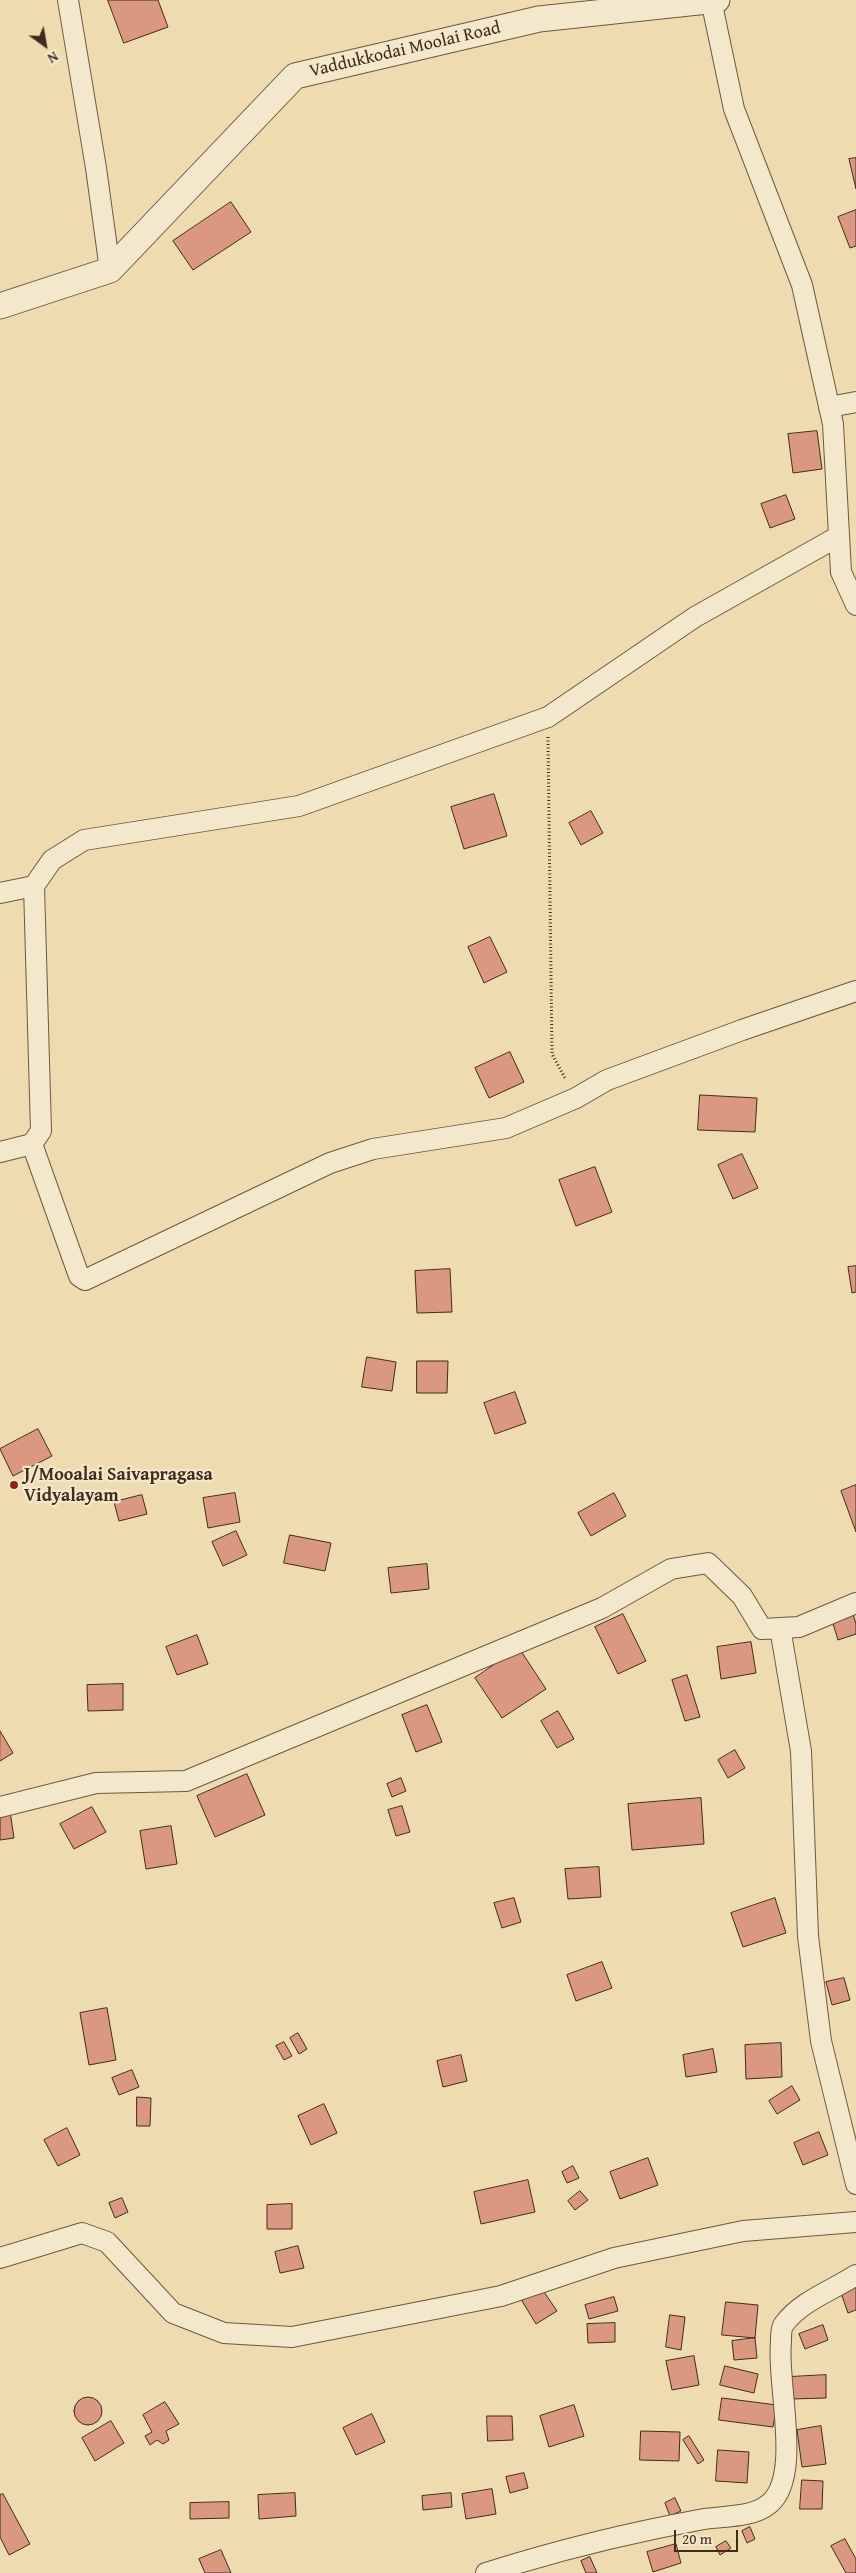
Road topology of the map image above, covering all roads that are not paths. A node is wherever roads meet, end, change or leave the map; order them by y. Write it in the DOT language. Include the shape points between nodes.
graph roads {
  1 [pos="68,0"];
  2 [pos="713,0"];
  3 [pos="110,270"];
  4 [pos="0,306"];
  5 [pos="856,402"];
  6 [pos="829,407"];
  7 [pos="839,536"];
  8 [pos="856,605"];
  9 [pos="34,886"];
  10 [pos="0,893"];
  11 [pos="856,991"];
  12 [pos="32,1144"];
  13 [pos="0,1152"];
  14 [pos="856,1603"];
  15 [pos="780,1628"];
  16 [pos="0,1806"];
  17 [pos="856,2184"];
  18 [pos="856,2222"];
  19 [pos="0,2258"];
  20 [pos="856,2275"];
  21 [pos="486,2573"];
  1 -- 3 [label="street"];
  2 -- 3 [label="street, Vaddukkodai Moolai Road" via="539,19 294,76"];
  2 -- 6 [label="street" via="734,108 802,285"];
  3 -- 4 [label="street, Vaddukkodai Moolai Road"];
  5 -- 6 [label="street"];
  6 -- 7 [label="street" via="833,424"];
  7 -- 8 [label="street" via="841,572"];
  7 -- 9 [label="street" via="695,617 548,717 299,806 84,840 52,860"];
  9 -- 10 [label="street"];
  9 -- 12 [label="street" via="41,1131"];
  11 -- 12 [label="street" via="607,1080 576,1098 506,1128 373,1149 330,1163 85,1280 79,1276"];
  12 -- 13 [label="street"];
  14 -- 15 [label="street" via="799,1627"];
  15 -- 16 [label="street" via="762,1629 742,1596 708,1563 671,1570 602,1608 186,1781 96,1783"];
  15 -- 17 [label="street" via="801,1751 808,1936 821,2041"];
  18 -- 19 [label="street" via="743,2231 614,2258 501,2296 292,2337 224,2333 173,2313 107,2242 82,2233"];
  20 -- 21 [label="street" via="795,2312 783,2326 779,2356 787,2441 780,2489 771,2504 758,2511 694,2521 535,2558"];
}
